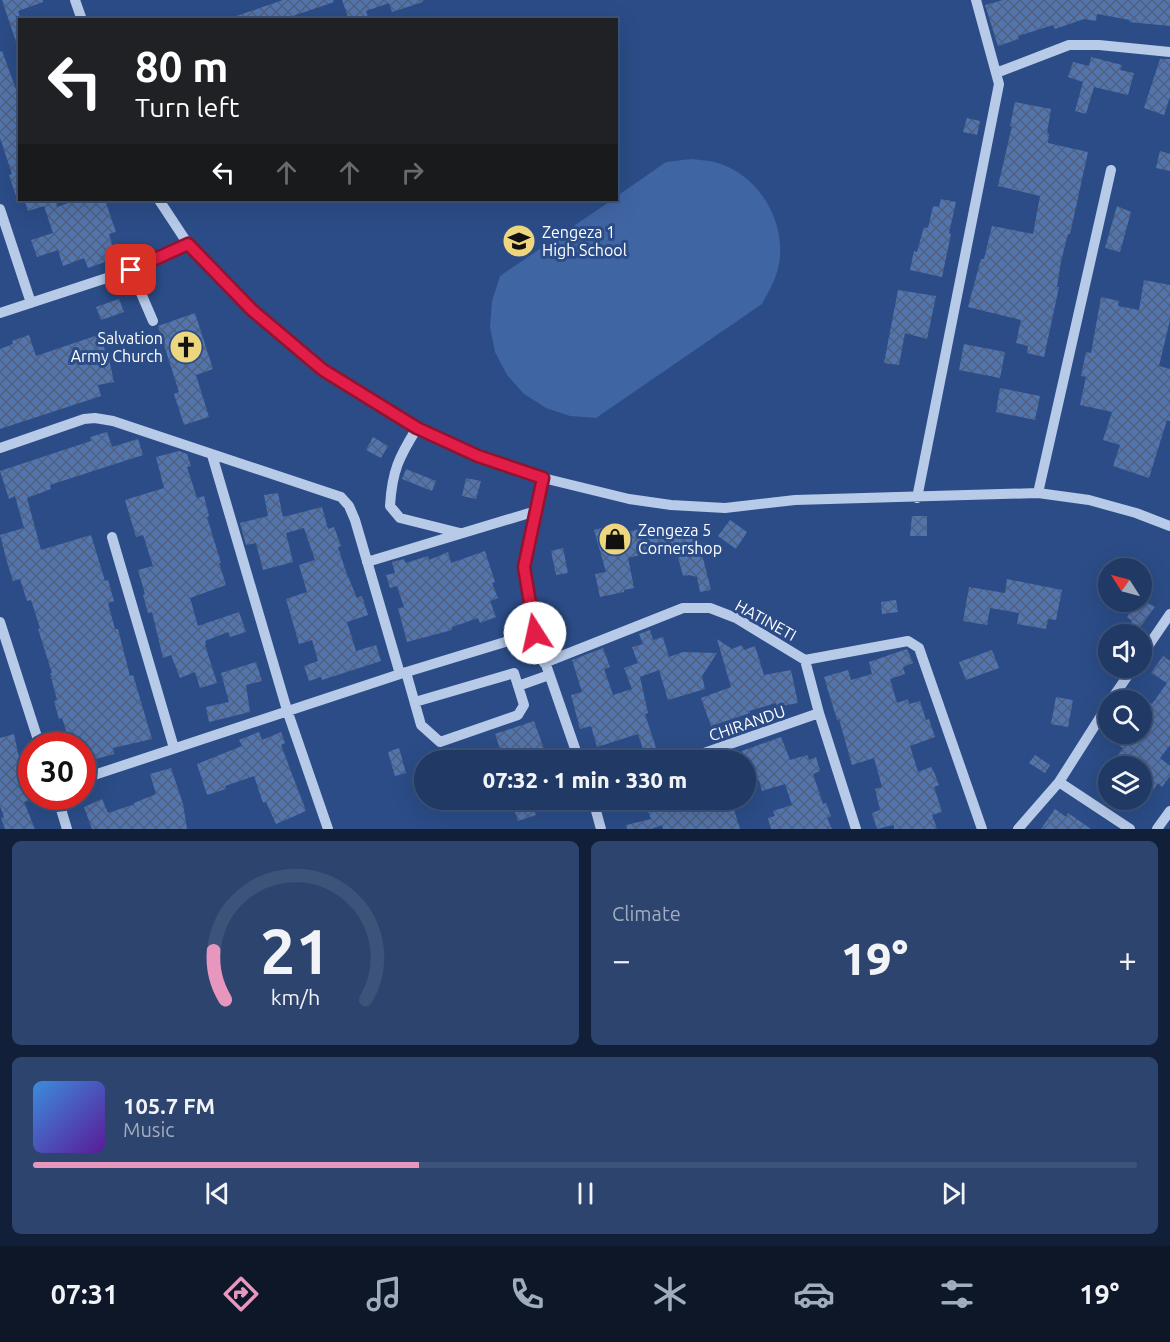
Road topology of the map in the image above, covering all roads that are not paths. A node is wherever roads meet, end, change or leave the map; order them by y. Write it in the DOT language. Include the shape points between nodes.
graph roads {
  1 [pos="75,0"];
  2 [pos="976,0"];
  3 [pos="81,18"];
  4 [pos="1170,52"];
  5 [pos="996,74"];
  6 [pos="1111,170"];
  7 [pos="160,201"];
  8 [pos="0,209"];
  9 [pos="188,244"];
  10 [pos="131,270"];
  11 [pos="31,303"];
  12 [pos="0,313"];
  13 [pos="153,321"];
  14 [pos="417,428"];
  15 [pos="0,448"];
  16 [pos="212,455"];
  17 [pos="543,478"];
  18 [pos="1038,493"];
  19 [pos="917,498"];
  20 [pos="536,511"];
  21 [pos="1170,526"];
  22 [pos="460,534"];
  23 [pos="112,537"];
  24 [pos="367,561"];
  25 [pos="1170,614"];
  26 [pos="0,622"];
  27 [pos="535,633"];
  28 [pos="1152,640"];
  29 [pos="805,660"];
  30 [pos="544,663"];
  31 [pos="403,673"];
  32 [pos="549,675"];
  33 [pos="519,686"];
  34 [pos="415,702"];
  35 [pos="288,710"];
  36 [pos="819,713"];
  37 [pos="1098,721"];
  38 [pos="35,732"];
  39 [pos="174,748"];
  40 [pos="575,750"];
  41 [pos="713,750"];
  42 [pos="96,774"];
  43 [pos="1059,782"];
  44 [pos="61,810"];
  45 [pos="596,810"];
  46 [pos="1170,811"];
  47 [pos="67,829"];
  48 [pos="328,829"];
  49 [pos="601,829"];
  50 [pos="856,829"];
  51 [pos="982,829"];
  52 [pos="1018,829"];
  53 [pos="1130,829"];
  54 [pos="1156,829"];
  1 -- 3 [label="street"];
  2 -- 5 [label="street"];
  4 -- 5 [label="street" via="1069,45"];
  5 -- 19 [label="street" via="999,84"];
  6 -- 18 [label="street"];
  7 -- 9 [label="street"];
  8 -- 11 [label="street"];
  9 -- 10 [label="street"];
  9 -- 14 [label="street" via="252,310 323,370"];
  10 -- 11 [label="street"];
  10 -- 13 [label="street"];
  11 -- 12 [label="street"];
  14 -- 17 [label="street" via="478,456"];
  14 -- 22 [label="street" via="398,459 391,482 390,506 400,518"];
  15 -- 16 [label="street" via="95,418"];
  16 -- 24 [label="street" via="341,497 349,506"];
  16 -- 35 [label="street"];
  17 -- 19 [label="street" via="628,499 726,508 795,500"];
  17 -- 20 [label="street"];
  18 -- 19 [label="street"];
  18 -- 21 [label="street" via="1089,500"];
  20 -- 22 [label="street"];
  20 -- 27 [label="street" via="524,567"];
  22 -- 24 [label="street"];
  23 -- 39 [label="street"];
  24 -- 31 [label="street"];
  25 -- 28 [label="street"];
  26 -- 38 [label="street"];
  27 -- 30 [label="street"];
  27 -- 31 [label="street"];
  29 -- 30 [label="street, HATINETI" via="736,618 710,608 683,608"];
  29 -- 36 [label="street, HATINETI"];
  29 -- 51 [label="street" via="908,642 919,648"];
  30 -- 32 [label="street"];
  31 -- 34 [label="street"];
  31 -- 35 [label="street"];
  32 -- 33 [label="street"];
  32 -- 40 [label="street"];
  33 -- 34 [label="street" via="514,673"];
  33 -- 34 [label="street" via="524,705 518,715 440,742 421,725"];
  35 -- 39 [label="street"];
  35 -- 48 [label="street"];
  36 -- 41 [label="street, CHIRANDU"];
  36 -- 50 [label="street, HATINETI"];
  37 -- 43 [label="street"];
  39 -- 42 [label="street"];
  43 -- 52 [label="street"];
  43 -- 53 [label="street"];
  44 -- 47 [label="street"];
  45 -- 49 [label="street"];
  46 -- 54 [label="street"];
}
